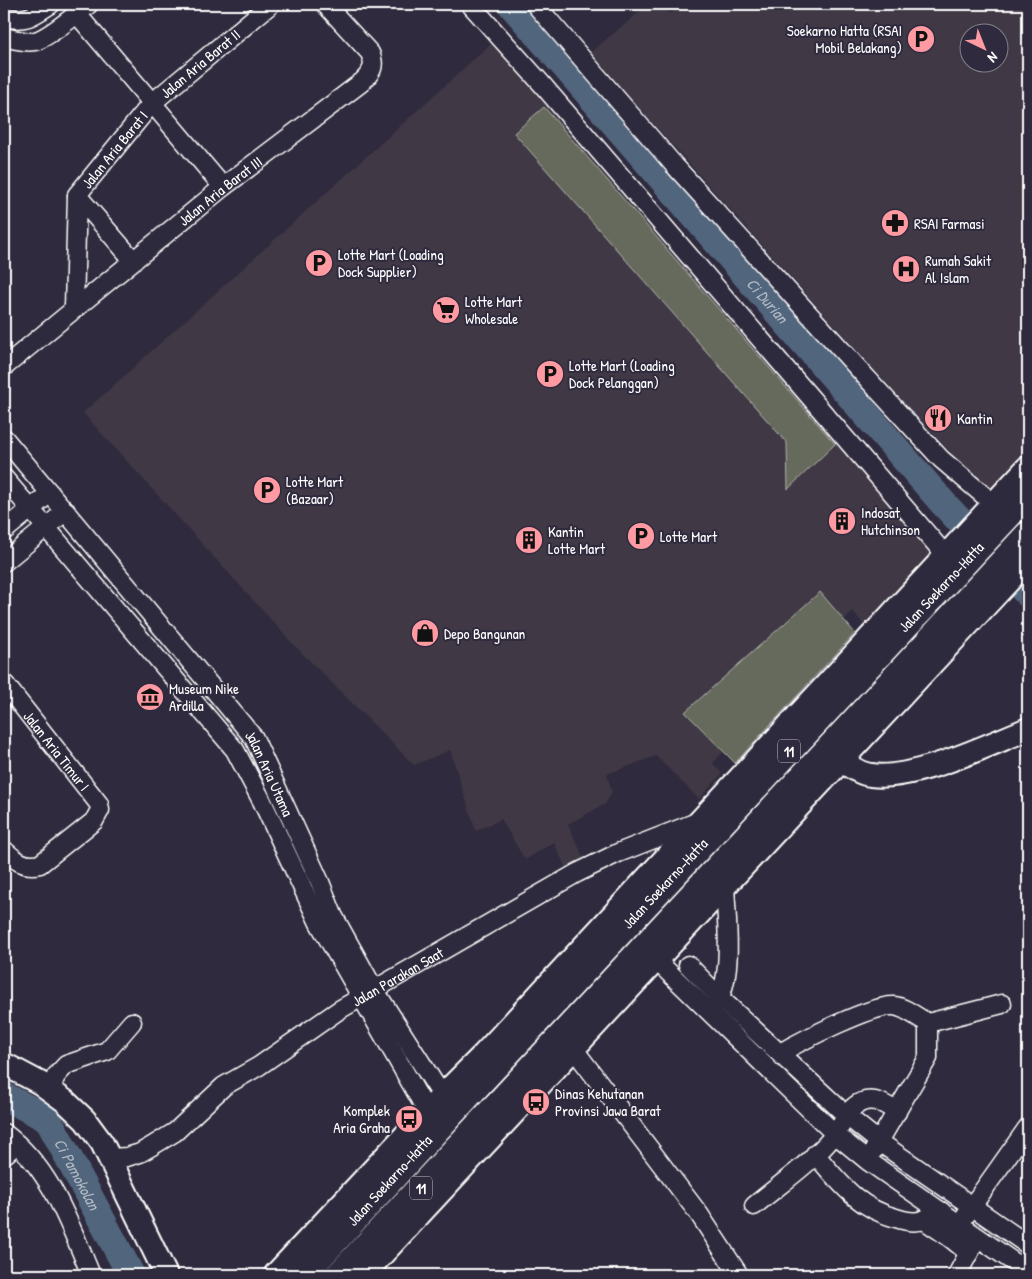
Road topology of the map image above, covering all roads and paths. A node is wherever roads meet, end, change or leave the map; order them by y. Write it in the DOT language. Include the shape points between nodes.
graph roads {
  1 [pos="51,4"];
  2 [pos="271,4"];
  3 [pos="324,4"];
  4 [pos="470,4"];
  5 [pos="535,4"];
  6 [pos="83,9"];
  7 [pos="4,17"];
  8 [pos="4,37"];
  9 [pos="152,103"];
  10 [pos="223,187"];
  11 [pos="76,195"];
  12 [pos="133,260"];
  13 [pos="74,308"];
  14 [pos="4,367"];
  15 [pos="4,438"];
  16 [pos="1028,468"];
  17 [pos="4,478"];
  18 [pos="50,493"];
  19 [pos="1028,493"];
  20 [pos="30,509"];
  21 [pos="66,512"];
  22 [pos="995,513"];
  23 [pos="45,527"];
  24 [pos="4,531"];
  25 [pos="956,555"];
  26 [pos="1024,556"];
  27 [pos="4,562"];
  28 [pos="988,590"];
  29 [pos="4,683"];
  30 [pos="1028,729"];
  31 [pos="254,738"];
  32 [pos="235,750"];
  33 [pos="840,760"];
  34 [pos="701,820"];
  35 [pos="4,850"];
  36 [pos="725,884"];
  37 [pos="633,896"];
  38 [pos="326,919"];
  39 [pos="614,939"];
  40 [pos="655,959"];
  41 [pos="688,966"];
  42 [pos="368,994"];
  43 [pos="1002,1004"];
  44 [pos="716,1005"];
  45 [pos="132,1022"];
  46 [pos="928,1023"];
  47 [pos="573,1048"];
  48 [pos="780,1052"];
  49 [pos="4,1064"];
  50 [pos="483,1068"];
  51 [pos="50,1091"];
  52 [pos="503,1100"];
  53 [pos="439,1110"];
  54 [pos="897,1112"];
  55 [pos="847,1116"];
  56 [pos="1028,1126"];
  57 [pos="835,1134"];
  58 [pos="469,1136"];
  59 [pos="11,1138"];
  60 [pos="878,1141"];
  61 [pos="815,1154"];
  62 [pos="4,1155"];
  63 [pos="110,1158"];
  64 [pos="868,1161"];
  65 [pos="463,1166"];
  66 [pos="754,1206"];
  67 [pos="972,1207"];
  68 [pos="941,1212"];
  69 [pos="924,1220"];
  70 [pos="959,1224"];
  71 [pos="977,1236"];
  72 [pos="1028,1245"];
  73 [pos="969,1253"];
  74 [pos="1028,1272"];
  75 [pos="91,1275"];
  76 [pos="166,1275"];
  77 [pos="277,1275"];
  78 [pos="302,1275"];
  79 [pos="340,1275"];
  80 [pos="360,1275"];
  81 [pos="739,1275"];
  82 [pos="957,1275"];
  1 -- 7 [label="street" via="29,18"];
  2 -- 9 [label="street, Jalan Aria Barat II"];
  3 -- 10 [label="street, Jalan Aria Barat III" via="370,52 373,60 371,73"];
  4 -- 25 [label="street"];
  5 -- 22 [label="street" via="674,164 941,459"];
  6 -- 8 [label="street" via="36,41"];
  6 -- 9 [label="street, Jalan Aria Barat I"];
  9 -- 10 [label="street, Jalan Aria Barat I"];
  9 -- 11 [label="street, Jalan Aria Barat I"];
  10 -- 12 [label="street, Jalan Aria Barat III"];
  11 -- 12 [label="street, Jalan Aria Barat I"];
  11 -- 13 [label="street, Jalan Aria Barat I"];
  12 -- 13 [label="street, Jalan Aria Barat III"];
  13 -- 14 [label="street, Jalan Aria Barat III"];
  15 -- 18 [label="street, Jalan Aria Utama"];
  16 -- 22 [label="main road, Jalan Soekarno-Hatta"];
  17 -- 20 [label="street, Jalan Aria Utama"];
  18 -- 20 [label="street"];
  18 -- 21 [label="street, Jalan Aria Utama"];
  19 -- 22 [label="highway, Jalan Soekarno-Hatta / 11"];
  20 -- 23 [label="street, Jalan Aria Utama"];
  20 -- 24 [label="street"];
  21 -- 23 [label="street"];
  21 -- 31 [label="street, Jalan Aria Utama"];
  22 -- 25 [label="highway, Jalan Soekarno-Hatta / 11"];
  23 -- 27 [label="street"];
  23 -- 32 [label="street, Jalan Aria Utama"];
  25 -- 34 [label="main road, Jalan Soekarno-Hatta"];
  25 -- 39 [label="highway, Jalan Soekarno-Hatta / 11"];
  26 -- 28 [label="highway, Jalan Soekarno-Hatta / 11"];
  28 -- 33 [label="main road, Jalan Soekarno-Hatta"];
  28 -- 52 [label="highway, Jalan Soekarno-Hatta / 11"];
  29 -- 35 [label="street, Jalan Aria Timur I" via="99,804 100,810 94,821 40,864 33,866 17,862"];
  30 -- 33 [label="street" via="956,758 915,771 885,776 858,772"];
  31 -- 32 [label="street"];
  31 -- 38 [label="street, Jalan Aria Utama" via="320,882"];
  32 -- 38 [label="street, Jalan Aria Utama"];
  33 -- 36 [label="main road, Jalan Soekarno-Hatta"];
  34 -- 37 [label="main road, Jalan Soekarno-Hatta"];
  34 -- 42 [label="street, Jalan Parakan Saat" via="577,872"];
  36 -- 40 [label="main road, Jalan Soekarno-Hatta"];
  36 -- 44 [label="street" via="727,970"];
  37 -- 39 [label="highway"];
  37 -- 50 [label="main road, Jalan Soekarno-Hatta"];
  38 -- 42 [label="street, Jalan Aria Utama"];
  39 -- 50 [label="highway, Jalan Soekarno-Hatta / 11"];
  40 -- 44 [label="street"];
  40 -- 47 [label="main road, Jalan Soekarno-Hatta"];
  41 -- 44 [label="street"];
  42 -- 53 [label="street, Jalan Aria Utama"];
  42 -- 63 [label="street, Jalan Parakan Saat" via="224,1086 175,1132 140,1153"];
  43 -- 46 [label="street"];
  44 -- 48 [label="street"];
  44 -- 57 [label="street"];
  45 -- 51 [label="street" via="107,1051 66,1065 56,1076"];
  46 -- 48 [label="street" via="898,1007 877,1008"];
  46 -- 54 [label="street" via="928,1058"];
  47 -- 65 [label="main road, Jalan Soekarno-Hatta"];
  47 -- 81 [label="street" via="699,1214"];
  48 -- 55 [label="street"];
  49 -- 51 [label="street"];
  50 -- 52 [label="highway" via="480,1092 484,1100"];
  50 -- 53 [label="highway, Jalan Soekarno-Hatta / 11"];
  51 -- 63 [label="street" via="85,1120"];
  52 -- 58 [label="highway, Jalan Soekarno-Hatta / 11"];
  53 -- 58 [label="highway" via="466,1118"];
  53 -- 77 [label="main road, Jalan Soekarno-Hatta"];
  53 -- 78 [label="highway, Jalan Soekarno-Hatta / 11"];
  54 -- 55 [label="street" via="883,1103 865,1100 850,1109"];
  54 -- 60 [label="street"];
  55 -- 57 [label="street"];
  55 -- 60 [label="street"];
  56 -- 67 [label="street"];
  57 -- 61 [label="street"];
  57 -- 64 [label="street"];
  58 -- 65 [label="highway"];
  58 -- 79 [label="highway, Jalan Soekarno-Hatta / 11"];
  59 -- 62 [label="street"];
  59 -- 75 [label="street" via="40,1169 57,1197"];
  60 -- 64 [label="street"];
  60 -- 67 [label="street"];
  61 -- 66 [label="street"];
  61 -- 69 [label="street" via="850,1194 868,1207 904,1221"];
  63 -- 76 [label="street"];
  64 -- 68 [label="street"];
  65 -- 80 [label="main road, Jalan Soekarno-Hatta"];
  67 -- 70 [label="street"];
  67 -- 72 [label="street"];
  68 -- 69 [label="street"];
  68 -- 70 [label="street"];
  69 -- 73 [label="street"];
  70 -- 71 [label="street"];
  71 -- 73 [label="street"];
  71 -- 74 [label="street"];
  73 -- 82 [label="street"];
}
